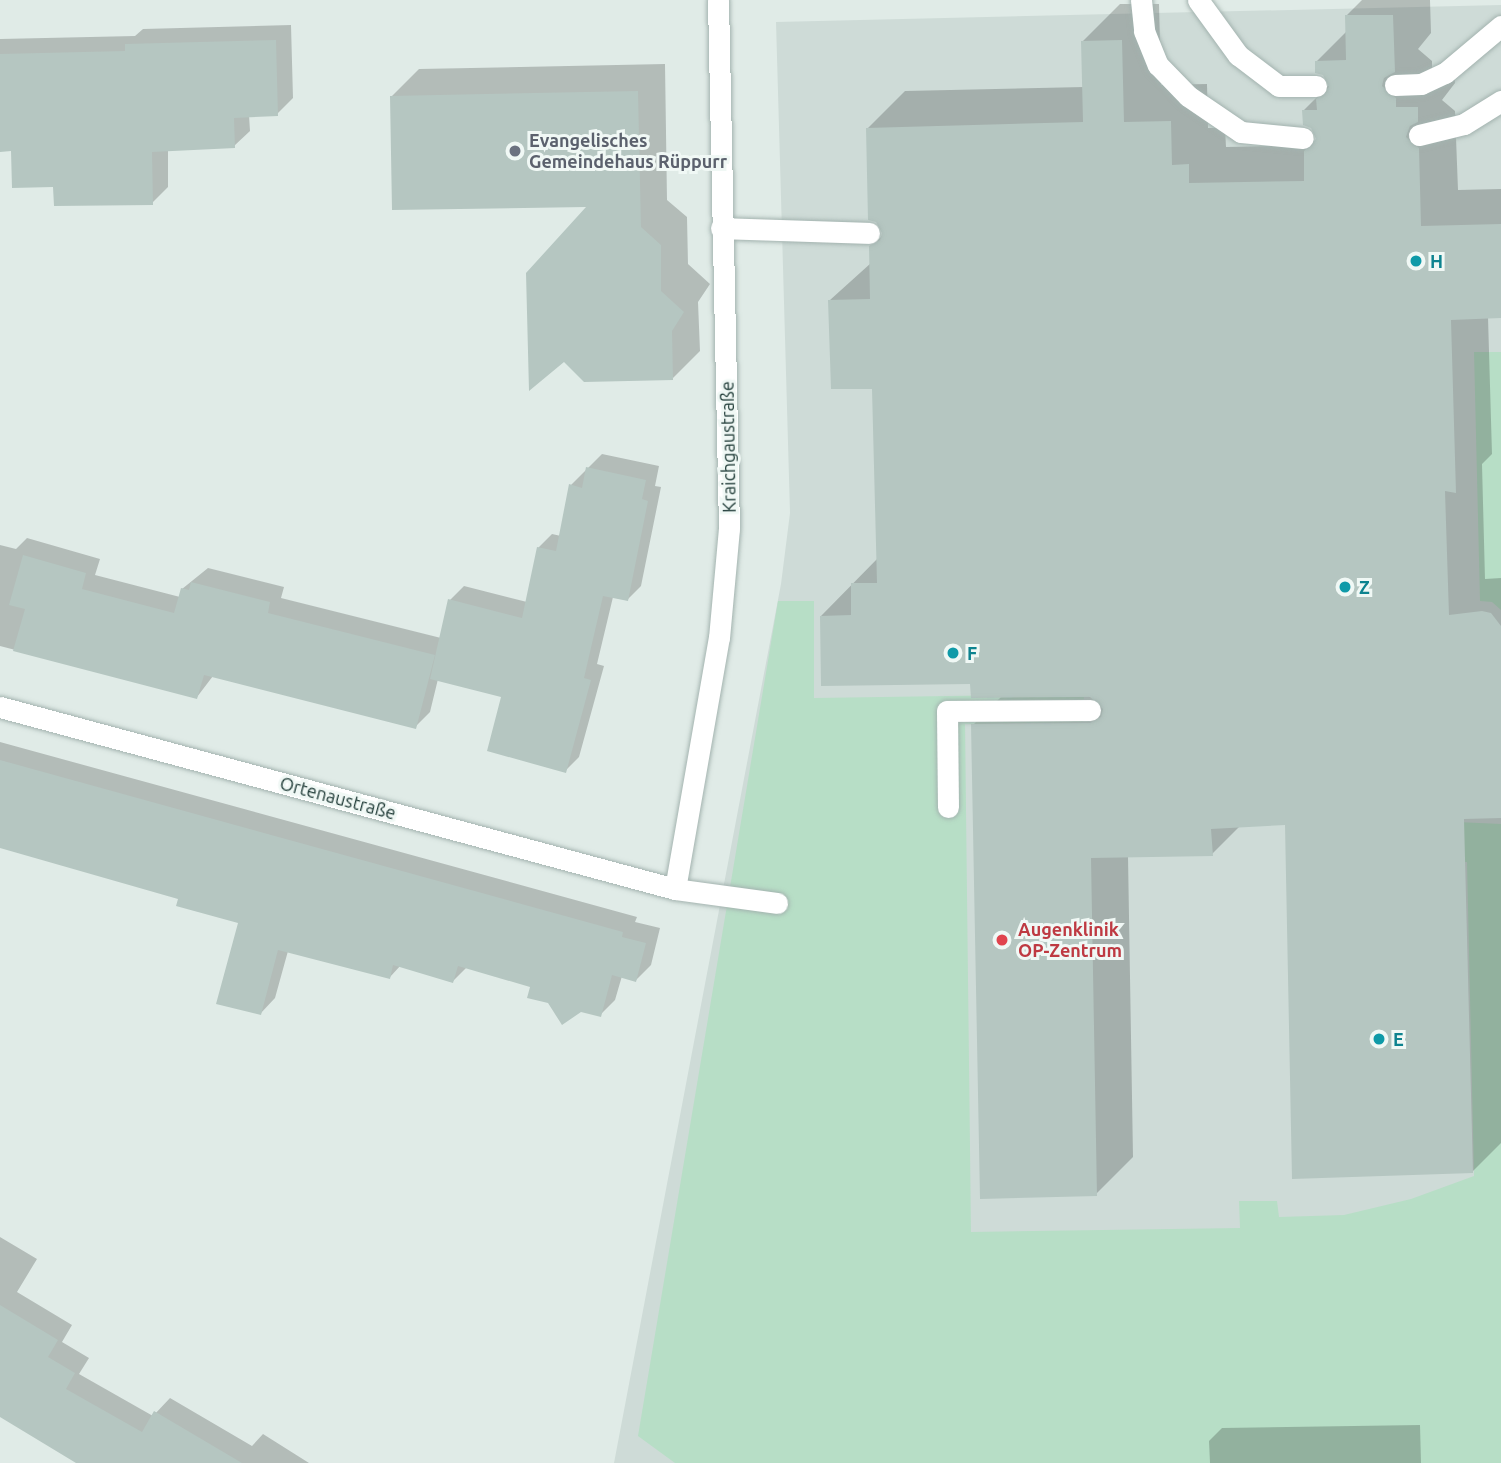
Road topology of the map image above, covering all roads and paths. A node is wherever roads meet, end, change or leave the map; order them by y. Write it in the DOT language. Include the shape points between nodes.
graph roads {
  1 [pos="718,0"];
  2 [pos="1141,0"];
  3 [pos="1198,0"];
  4 [pos="1501,26"];
  5 [pos="1395,85"];
  6 [pos="1316,86"];
  7 [pos="1501,101"];
  8 [pos="1419,135"];
  9 [pos="1303,138"];
  10 [pos="721,228"];
  11 [pos="869,233"];
  12 [pos="0,707"];
  13 [pos="1090,710"];
  14 [pos="948,807"];
  15 [pos="675,889"];
  16 [pos="777,903"];
  1 -- 10 [label="street, Kraichgaustraße"];
  2 -- 9 [label="street" via="1144,31 1158,65 1188,96 1241,132"];
  3 -- 6 [label="street" via="1238,55 1279,86"];
  4 -- 5 [label="street" via="1446,73 1421,84"];
  7 -- 8 [label="street" via="1464,124"];
  10 -- 11 [label="street"];
  10 -- 15 [label="street, Kraichgaustraße" via="729,529 719,638"];
  12 -- 15 [label="street, Ortenaustraße"];
  13 -- 14 [label="street" via="947,711"];
  15 -- 16 [label="street, Ortenaustraße"];
}
